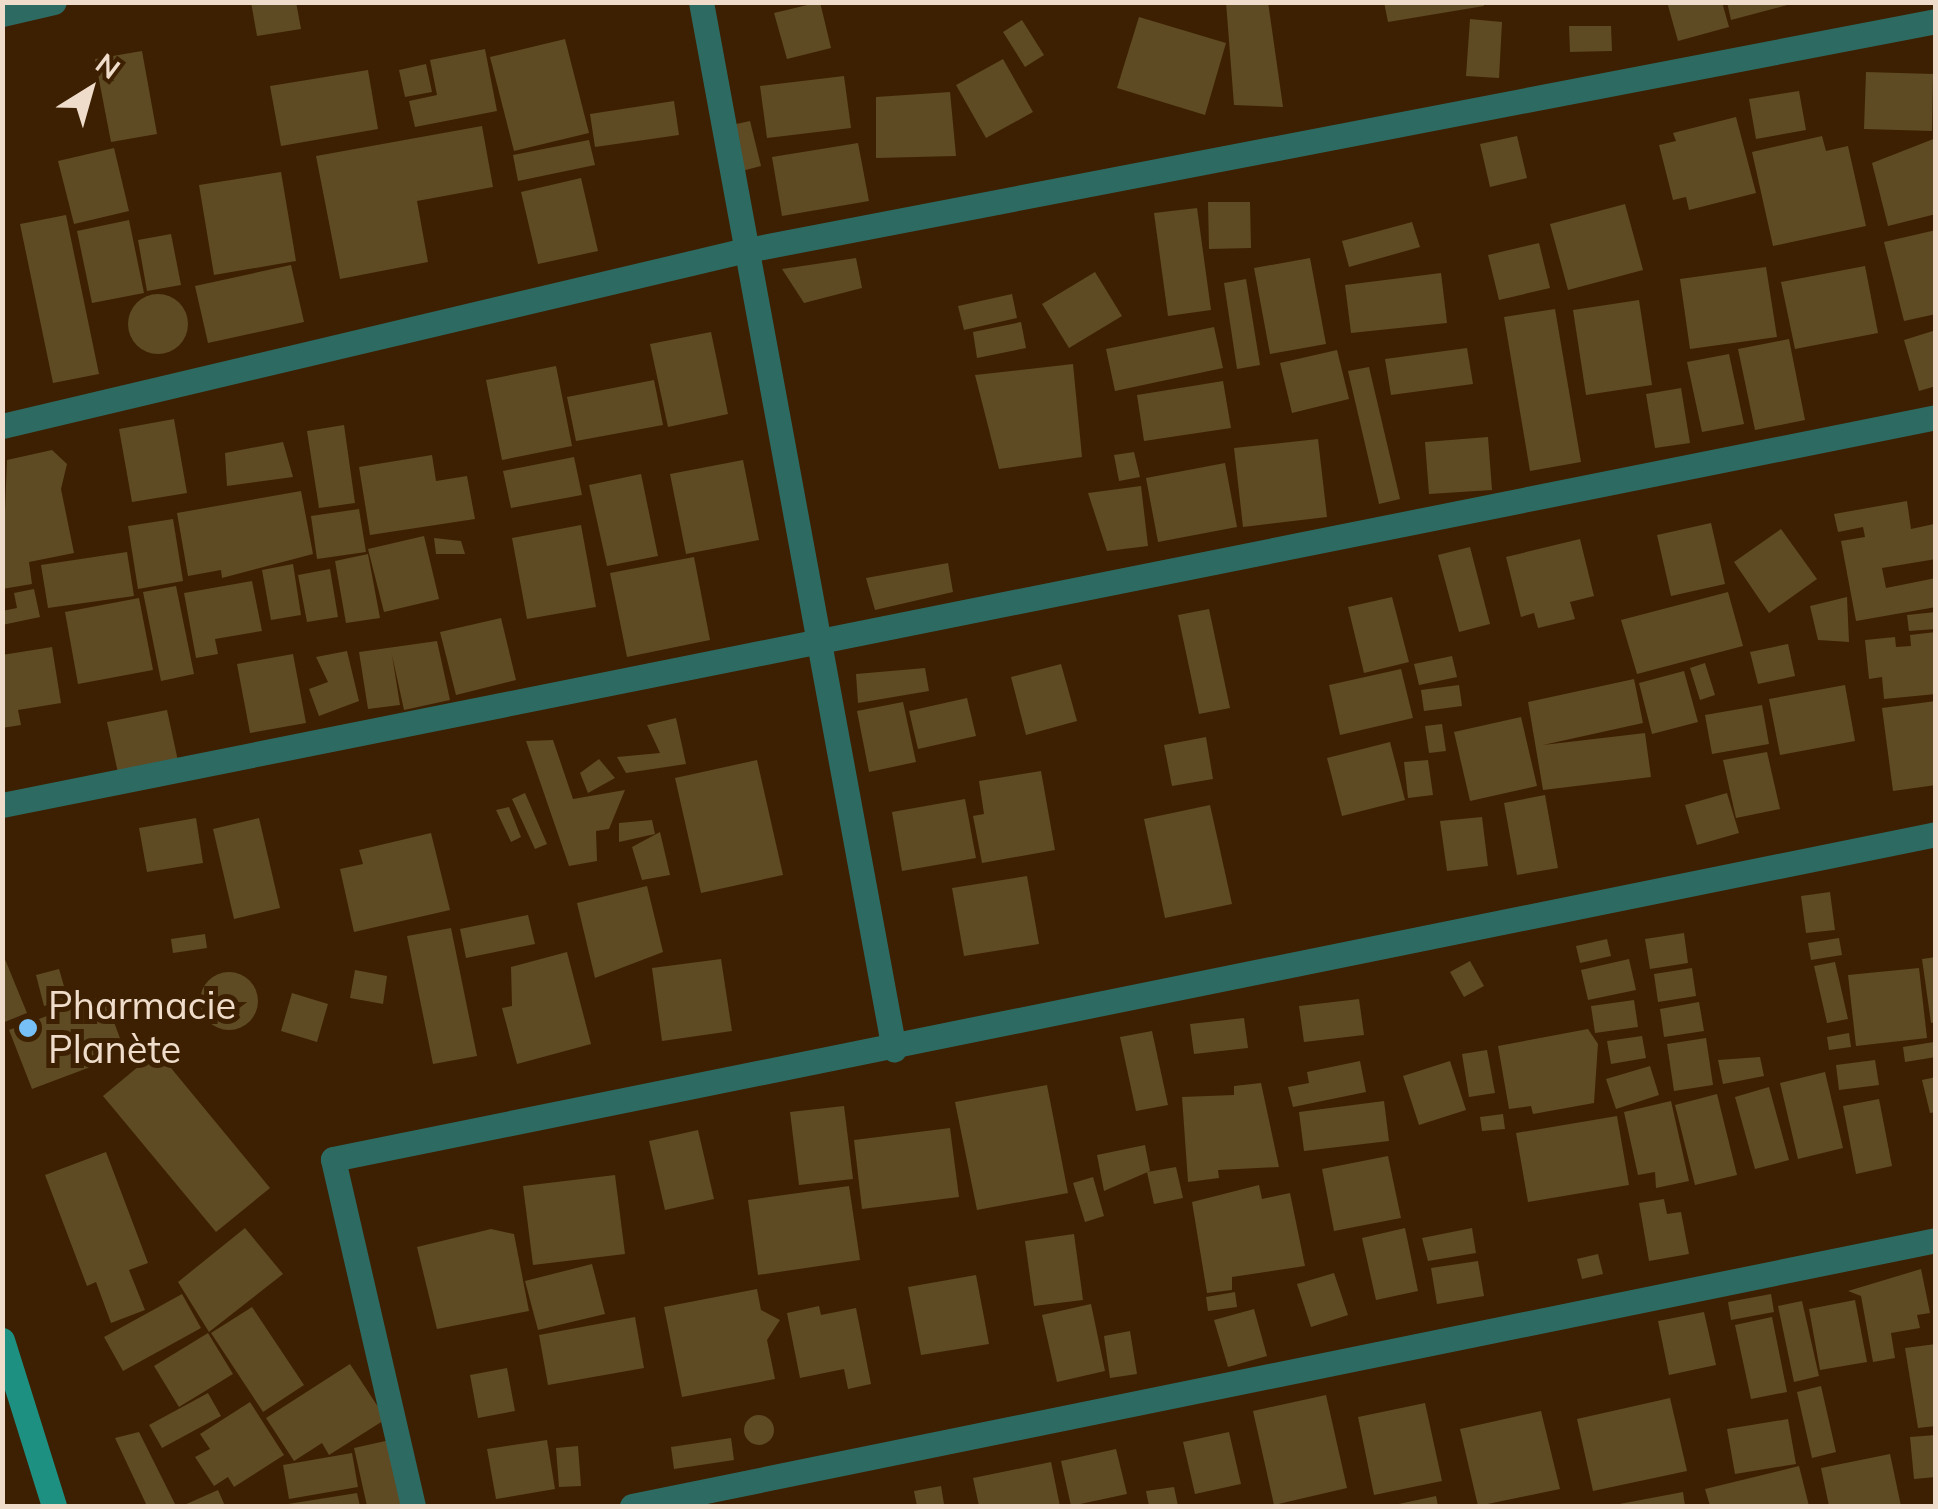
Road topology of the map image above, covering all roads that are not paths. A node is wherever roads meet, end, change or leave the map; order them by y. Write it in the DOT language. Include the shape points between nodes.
graph roads {
  1 [pos="54,2"];
  2 [pos="700,2"];
  3 [pos="2,14"];
  4 [pos="1936,21"];
  5 [pos="742,250"];
  6 [pos="1936,418"];
  7 [pos="2,426"];
  8 [pos="820,644"];
  9 [pos="2,805"];
  10 [pos="1936,834"];
  11 [pos="894,1050"];
  12 [pos="1936,1240"];
  13 [pos="2,1340"];
  14 [pos="54,1506"];
  15 [pos="413,1506"];
  16 [pos="632,1506"];
  1 -- 3 [label="street"];
  2 -- 5 [label="street"];
  4 -- 5 [label="street"];
  5 -- 7 [label="street"];
  5 -- 8 [label="street"];
  6 -- 8 [label="street"];
  8 -- 9 [label="street"];
  8 -- 11 [label="street"];
  10 -- 11 [label="street"];
  11 -- 15 [label="street" via="333,1159"];
  12 -- 16 [label="street"];
  13 -- 14 [label="main road"];
}
